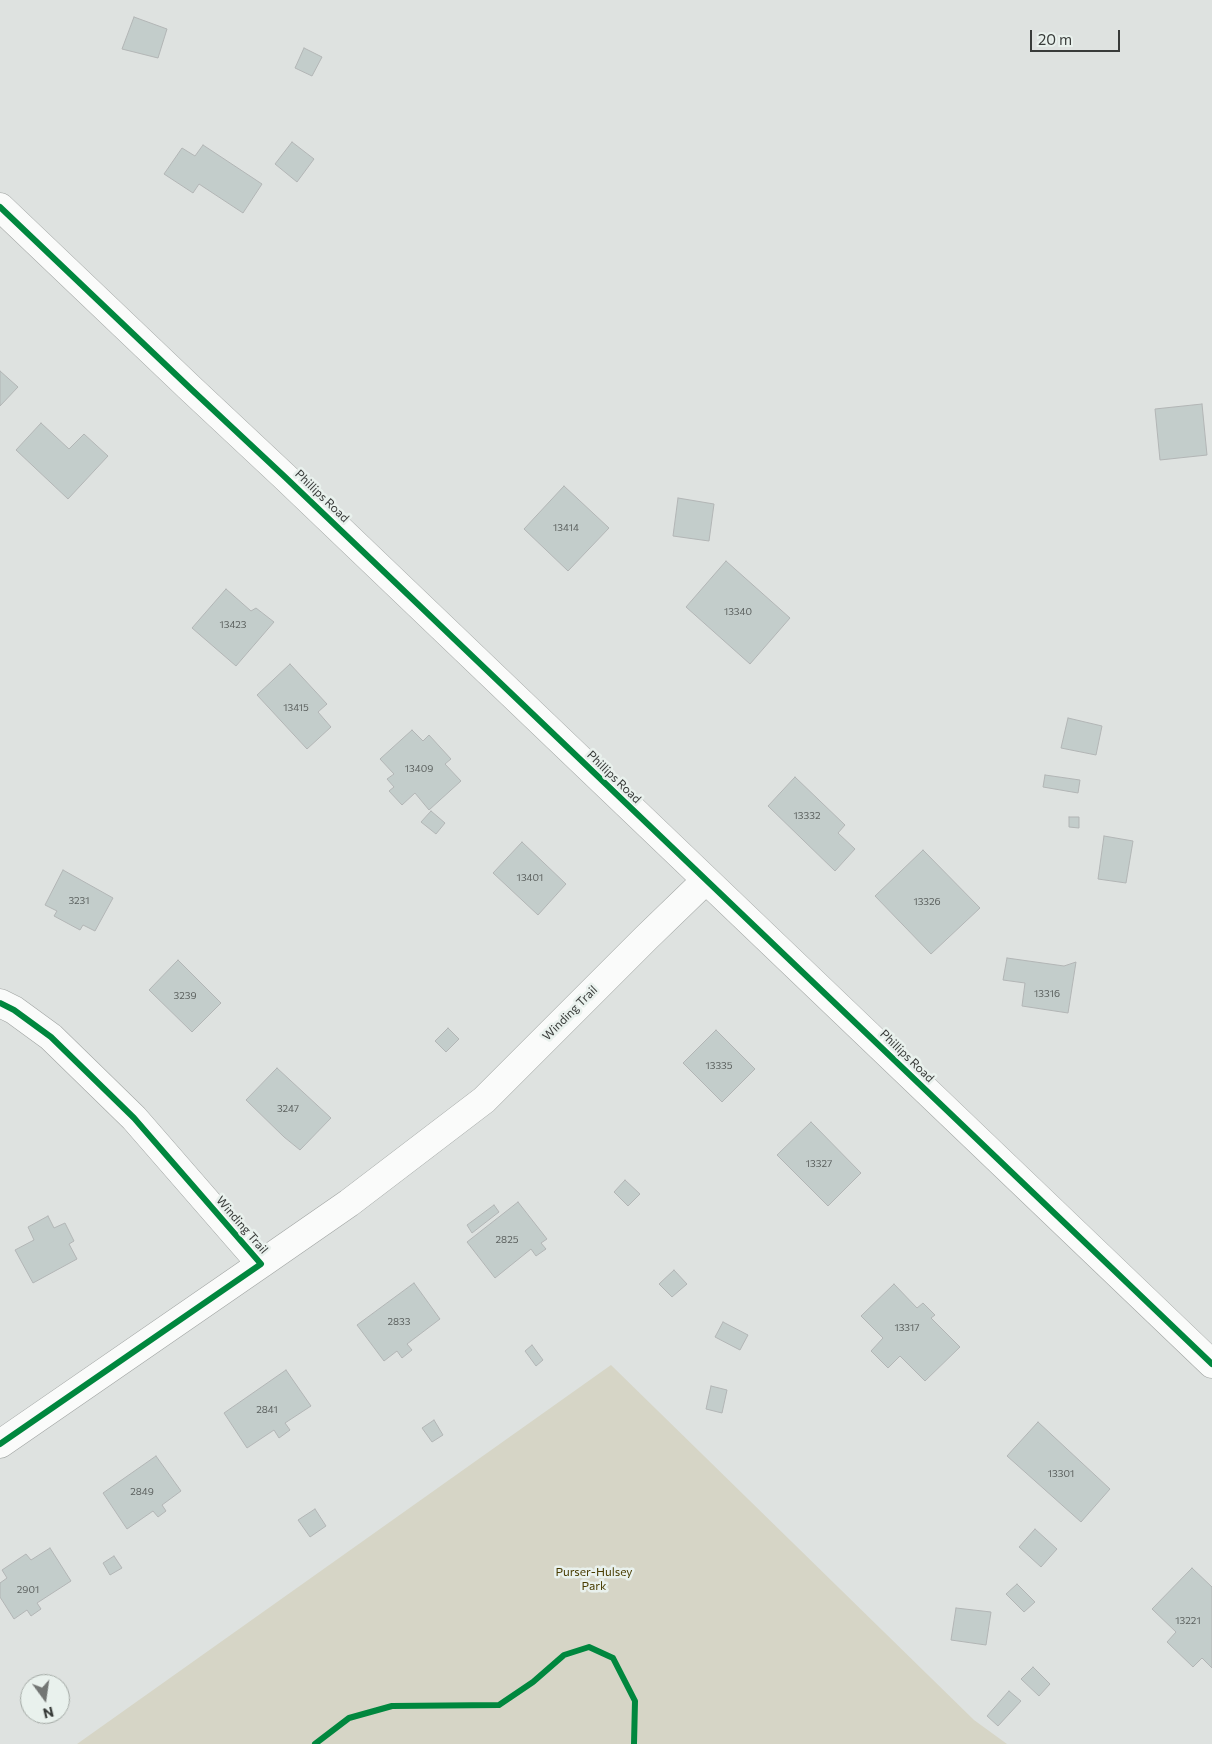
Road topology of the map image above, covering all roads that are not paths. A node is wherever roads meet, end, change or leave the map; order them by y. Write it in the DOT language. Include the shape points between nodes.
graph roads {
  1 [pos="0,207"];
  2 [pos="706,880"];
  3 [pos="0,1003"];
  4 [pos="261,1264"];
  5 [pos="1212,1364"];
  6 [pos="0,1444"];
  1 -- 2 [label="street, Phillips Road"];
  2 -- 4 [label="street, Winding Trail" via="484,1100 349,1203"];
  2 -- 5 [label="street, Phillips Road"];
  3 -- 4 [label="street, Winding Trail" via="51,1037 134,1118"];
  4 -- 6 [label="street, Winding Trail"];
}
